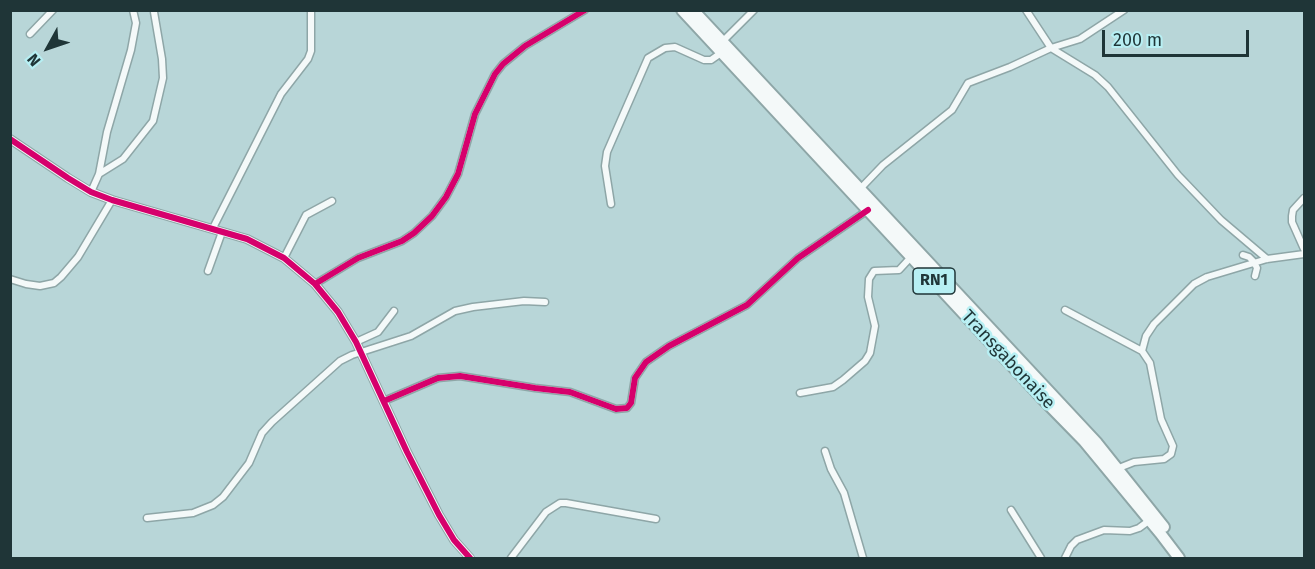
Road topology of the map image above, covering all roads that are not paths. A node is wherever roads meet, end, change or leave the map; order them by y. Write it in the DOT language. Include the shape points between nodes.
graph roads {
  1 [pos="52,10"];
  2 [pos="133,10"];
  3 [pos="312,10"];
  4 [pos="585,10"];
  5 [pos="682,10"];
  6 [pos="693,10"];
  7 [pos="754,10"];
  8 [pos="1026,10"];
  9 [pos="1124,10"];
  10 [pos="154,12"];
  11 [pos="30,34"];
  12 [pos="722,48"];
  13 [pos="1051,48"];
  14 [pos="10,139"];
  15 [pos="99,174"];
  16 [pos="860,189"];
  17 [pos="91,192"];
  18 [pos="1305,198"];
  19 [pos="112,200"];
  20 [pos="332,201"];
  21 [pos="611,204"];
  22 [pos="868,210"];
  23 [pos="213,228"];
  24 [pos="222,232"];
  25 [pos="1305,251"];
  26 [pos="1243,255"];
  27 [pos="912,256"];
  28 [pos="284,258"];
  29 [pos="1267,259"];
  30 [pos="1254,262"];
  31 [pos="208,271"];
  32 [pos="1255,276"];
  33 [pos="10,279"];
  34 [pos="315,284"];
  35 [pos="545,302"];
  36 [pos="1065,310"];
  37 [pos="394,312"];
  38 [pos="356,342"];
  39 [pos="1142,351"];
  40 [pos="361,352"];
  41 [pos="800,393"];
  42 [pos="384,401"];
  43 [pos="825,451"];
  44 [pos="1119,468"];
  45 [pos="1011,510"];
  46 [pos="147,518"];
  47 [pos="656,519"];
  48 [pos="1150,520"];
  49 [pos="470,558"];
  50 [pos="511,558"];
  51 [pos="863,558"];
  52 [pos="1041,558"];
  53 [pos="1065,558"];
  54 [pos="1179,558"];
  55 [pos="1187,558"];
  1 -- 11 [label="street"];
  2 -- 15 [label="street" via="135,32"];
  3 -- 23 [label="street" via="308,59 281,94"];
  4 -- 34 [label="street" via="525,46 495,74 475,114 458,174 432,216 402,241 358,258"];
  5 -- 12 [label="highway, Transgabonaise / RN1"];
  6 -- 12 [label="highway, Transgabonaise / RN1"];
  7 -- 12 [label="street"];
  8 -- 13 [label="street"];
  9 -- 13 [label="street" via="1080,39"];
  10 -- 15 [label="street" via="163,78 153,121 123,159"];
  12 -- 16 [label="highway, Transgabonaise / RN1"];
  12 -- 21 [label="street" via="711,60 675,47 648,58 607,152 605,166"];
  12 -- 22 [label="highway, Transgabonaise / RN1"];
  13 -- 16 [label="street" via="969,83 952,110"];
  13 -- 29 [label="street" via="1108,87 1178,175 1221,220"];
  14 -- 17 [label="street"];
  15 -- 17 [label="street"];
  16 -- 44 [label="highway, Transgabonaise / RN1"];
  17 -- 19 [label="street"];
  18 -- 25 [label="street" via="1297,206 1292,222"];
  19 -- 23 [label="street"];
  19 -- 33 [label="street" via="78,257 61,277 40,286"];
  20 -- 28 [label="street" via="306,215"];
  22 -- 27 [label="highway, Transgabonaise / RN1"];
  22 -- 42 [label="street" via="798,258 747,305 646,362 635,378 627,408 616,409 570,392 460,376 438,378"];
  23 -- 24 [label="street"];
  24 -- 28 [label="street" via="255,242"];
  24 -- 31 [label="street"];
  25 -- 29 [label="street"];
  26 -- 30 [label="street"];
  27 -- 41 [label="street" via="899,270 874,271 869,279 874,326 865,361 833,387"];
  27 -- 48 [label="highway, Transgabonaise / RN1" via="1091,448"];
  28 -- 34 [label="street"];
  29 -- 30 [label="street"];
  30 -- 32 [label="street"];
  30 -- 39 [label="street" via="1194,284 1154,324"];
  34 -- 38 [label="street"];
  35 -- 40 [label="street" via="524,301 455,311 411,336"];
  36 -- 39 [label="street"];
  37 -- 38 [label="street" via="378,332"];
  38 -- 40 [label="street"];
  39 -- 44 [label="street" via="1150,363 1161,419 1173,446 1164,459"];
  40 -- 42 [label="street"];
  40 -- 46 [label="street" via="340,361 272,422 262,433 249,463 213,505 193,513"];
  42 -- 49 [label="street" via="446,528"];
  43 -- 51 [label="street" via="844,493"];
  44 -- 55 [label="highway, Transgabonaise / RN1"];
  45 -- 52 [label="street"];
  47 -- 50 [label="street" via="560,503 546,512"];
  48 -- 53 [label="street" via="1130,531 1104,530 1077,540"];
  48 -- 54 [label="highway, Transgabonaise / RN1"];
}
